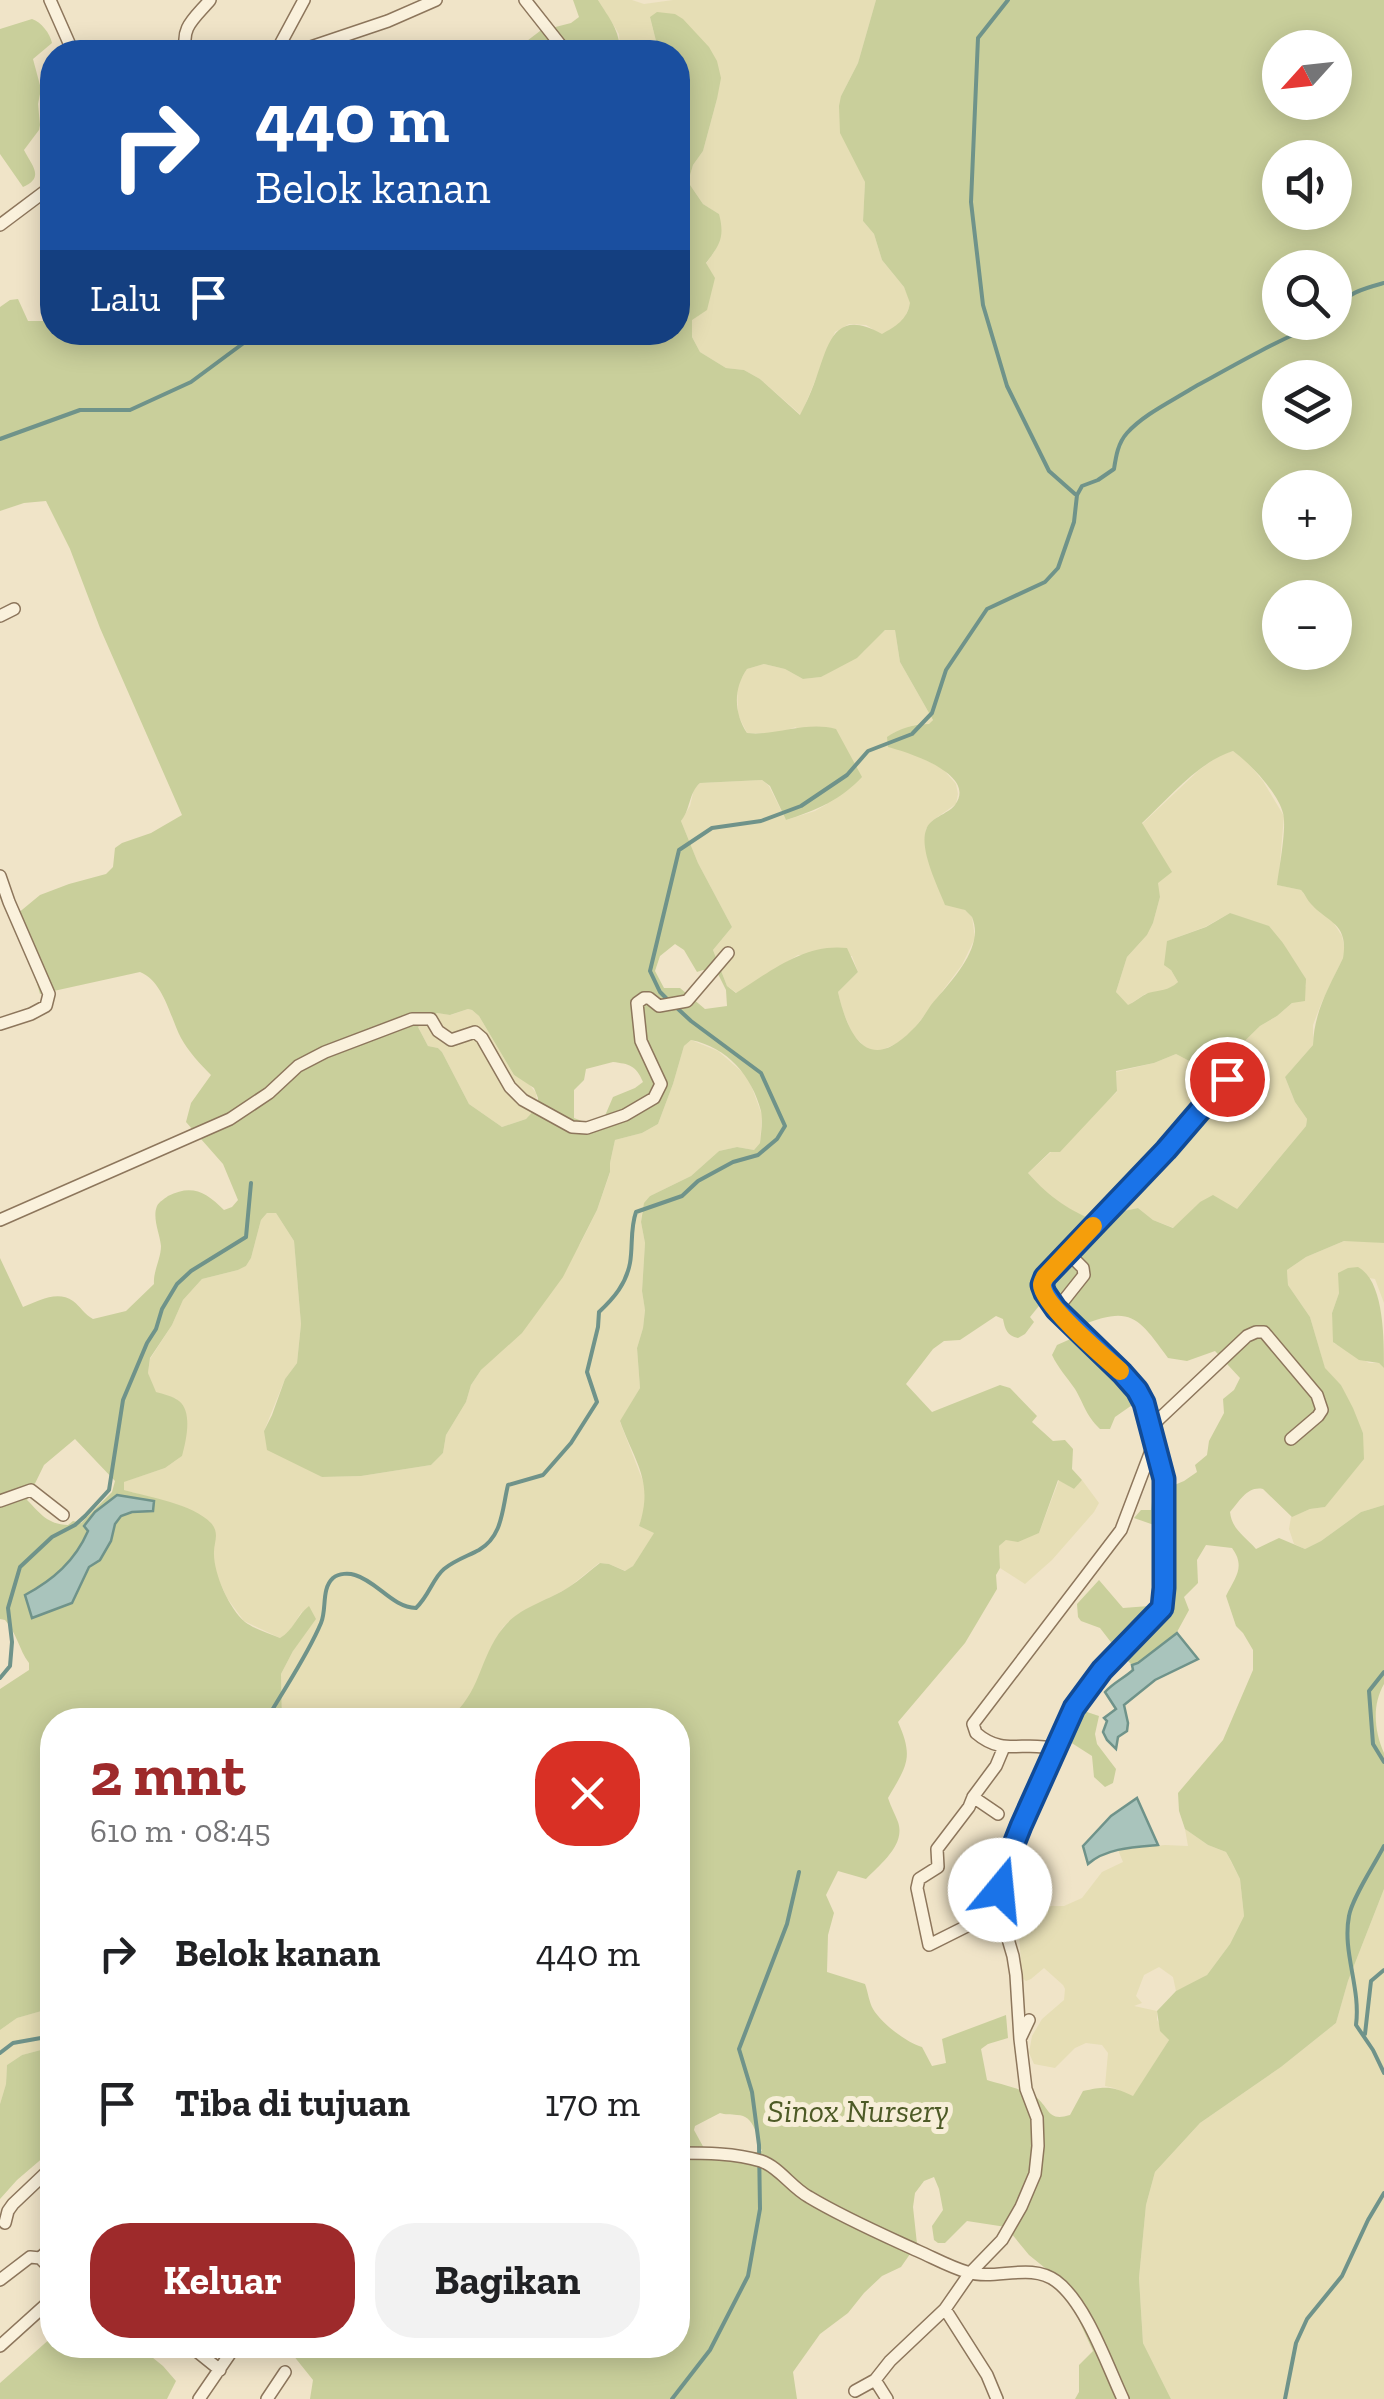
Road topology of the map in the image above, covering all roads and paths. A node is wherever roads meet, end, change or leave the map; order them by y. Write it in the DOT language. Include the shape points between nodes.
graph roads {
  1 [pos="50,0"];
  2 [pos="210,0"];
  3 [pos="304,0"];
  4 [pos="436,0"];
  5 [pos="525,0"];
  6 [pos="68,40"];
  7 [pos="184,40"];
  8 [pos="282,40"];
  9 [pos="332,40"];
  10 [pos="557,40"];
  11 [pos="40,195"];
  12 [pos="0,225"];
  13 [pos="14,610"];
  14 [pos="0,616"];
  15 [pos="0,876"];
  16 [pos="728,952"];
  17 [pos="0,1024"];
  18 [pos="1227,1079"];
  19 [pos="0,1220"];
  20 [pos="1068,1252"];
  21 [pos="1056,1309"];
  22 [pos="1152,1429"];
  23 [pos="1291,1440"];
  24 [pos="1154,1444"];
  25 [pos="0,1501"];
  26 [pos="63,1516"];
  27 [pos="1004,1747"];
  28 [pos="1055,1749"];
  29 [pos="973,1797"];
  30 [pos="998,1814"];
  31 [pos="1001,1910"];
  32 [pos="1029,2020"];
  33 [pos="1020,2039"];
  34 [pos="690,2154"];
  35 [pos="40,2178"];
  36 [pos="5,2223"];
  37 [pos="40,2258"];
  38 [pos="3,2273"];
  39 [pos="970,2274"];
  40 [pos="945,2309"];
  41 [pos="40,2311"];
  42 [pos="0,2346"];
  43 [pos="205,2358"];
  44 [pos="228,2358"];
  45 [pos="220,2370"];
  46 [pos="285,2372"];
  47 [pos="875,2380"];
  48 [pos="855,2391"];
  49 [pos="199,2399"];
  50 [pos="267,2399"];
  51 [pos="887,2399"];
  52 [pos="997,2399"];
  53 [pos="1122,2399"];
  1 -- 6 [label="street"];
  2 -- 7 [label="street"];
  3 -- 8 [label="street"];
  4 -- 9 [label="street"];
  5 -- 10 [label="street"];
  11 -- 12 [label="street"];
  13 -- 14 [label="street"];
  15 -- 17 [label="street" via="49,994 46,1006"];
  16 -- 19 [label="street" via="687,1001 659,1006 644,998 638,1004 640,1041 661,1084 654,1098 610,1121 572,1127 523,1100 476,1032 451,1040 430,1019 412,1019 298,1066 230,1119"];
  18 -- 20 [label="street"];
  20 -- 21 [label="street" via="1042,1285"];
  20 -- 21 [label="street" via="1084,1276"];
  21 -- 22 [label="street" via="1137,1390"];
  22 -- 23 [label="street" via="1247,1336 1264,1332 1322,1410"];
  22 -- 24 [label="street"];
  24 -- 27 [label="street" via="1121,1530 973,1724 984,1740"];
  24 -- 28 [label="street" via="1164,1479 1162,1608 1086,1690"];
  25 -- 26 [label="street" via="30,1490"];
  27 -- 28 [label="street"];
  27 -- 29 [label="street"];
  28 -- 31 [label="street" via="1000,1879"];
  29 -- 30 [label="street"];
  29 -- 31 [label="street" via="937,1848 938,1868 919,1878 929,1944"];
  31 -- 33 [label="street" via="1013,1956"];
  32 -- 33 [label="street"];
  33 -- 39 [label="street" via="1037,2118 1035,2174 1002,2240"];
  34 -- 39 [label="street" via="764,2162 804,2195"];
  35 -- 36 [label="street" via="12,2204"];
  37 -- 38 [label="street"];
  39 -- 40 [label="street"];
  39 -- 53 [label="street" via="1032,2272 1056,2281 1074,2298"];
  40 -- 47 [label="street"];
  40 -- 52 [label="street"];
  41 -- 42 [label="street"];
  43 -- 45 [label="street"];
  44 -- 45 [label="street"];
  45 -- 49 [label="street"];
  46 -- 50 [label="street"];
  47 -- 48 [label="street"];
  47 -- 51 [label="street"];
}
